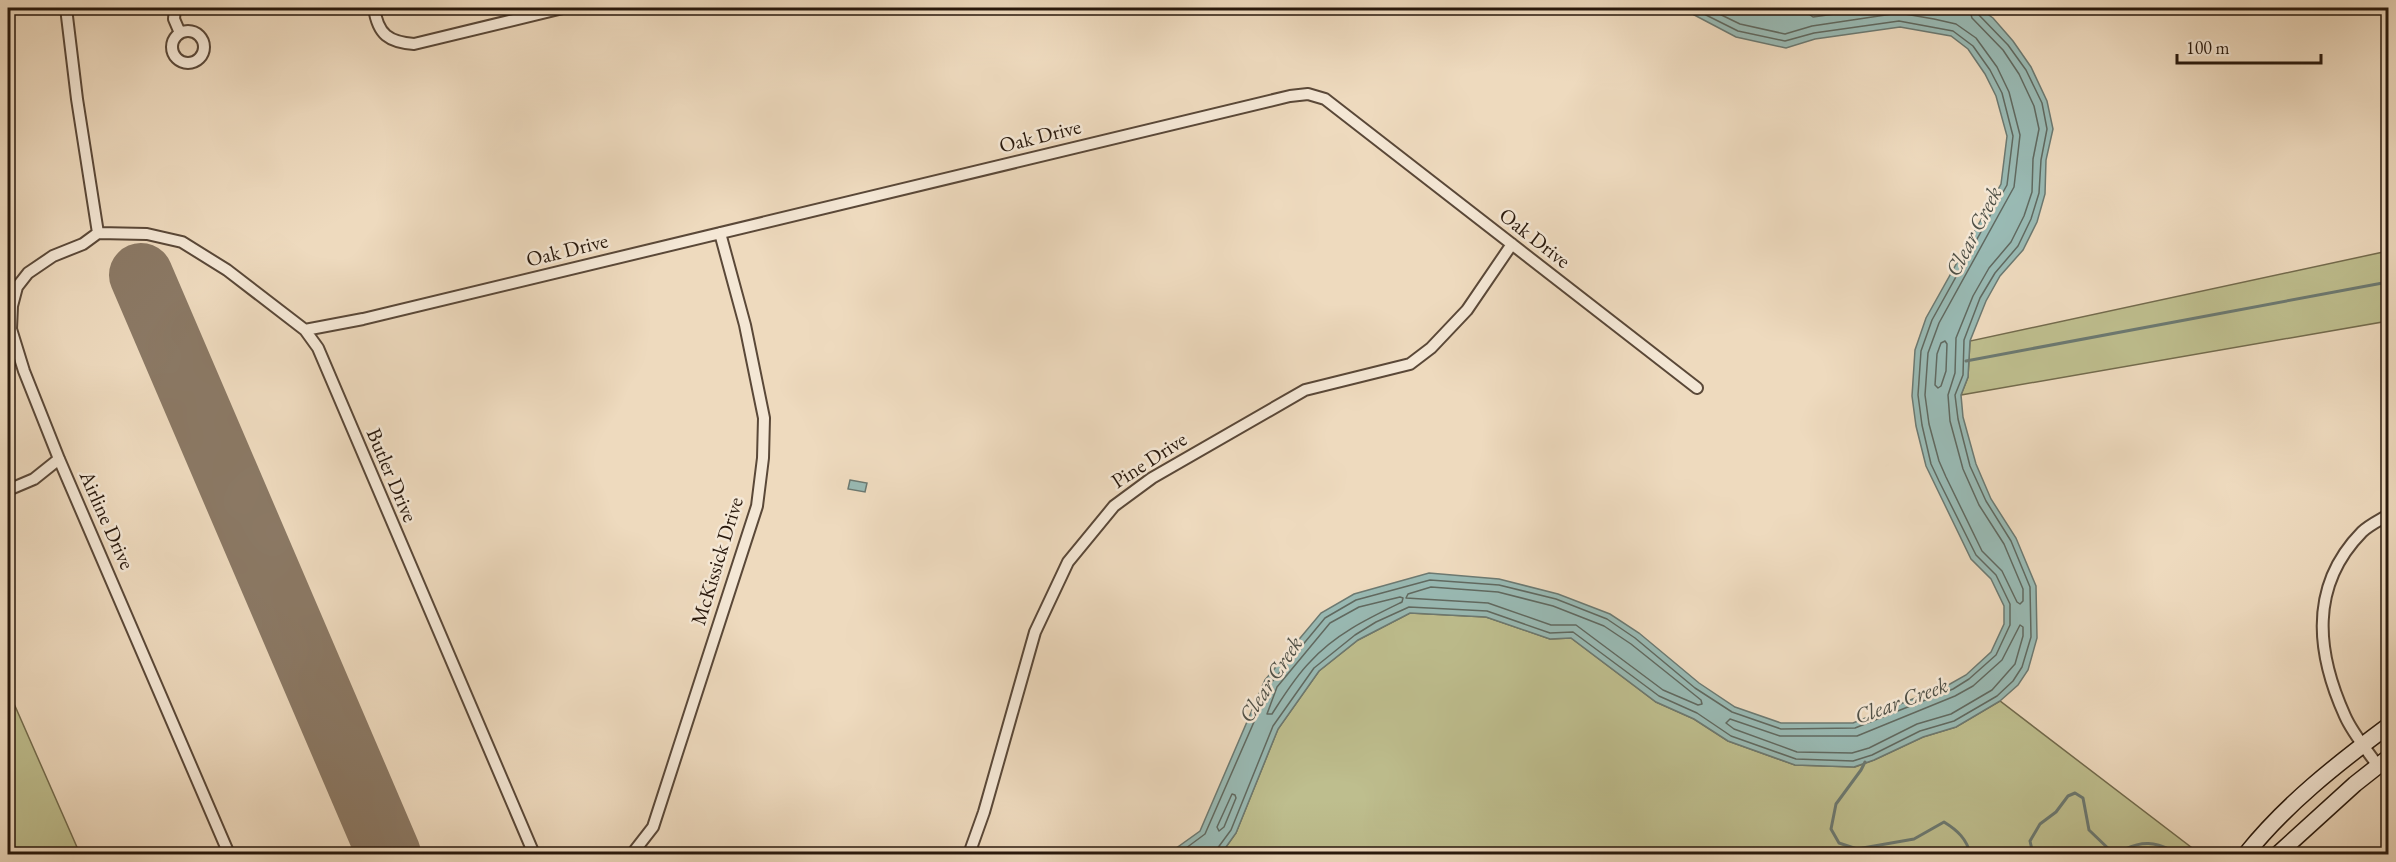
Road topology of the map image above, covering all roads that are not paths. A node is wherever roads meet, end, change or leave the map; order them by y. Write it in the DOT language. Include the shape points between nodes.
graph roads {
  1 [pos="66,8"];
  2 [pos="175,8"];
  3 [pos="374,8"];
  4 [pos="563,8"];
  5 [pos="180,33"];
  6 [pos="98,233"];
  7 [pos="720,233"];
  8 [pos="1512,244"];
  9 [pos="305,330"];
  10 [pos="1697,388"];
  11 [pos="59,459"];
  12 [pos="8,490"];
  13 [pos="2388,515"];
  14 [pos="2388,726"];
  15 [pos="2363,745"];
  16 [pos="2383,762"];
  17 [pos="229,855"];
  18 [pos="534,855"];
  19 [pos="632,855"];
  20 [pos="969,855"];
  21 [pos="2246,855"];
  22 [pos="2278,855"];
  1 -- 6 [label="street"];
  2 -- 5 [label="street" via="174,19"];
  3 -- 4 [label="street" via="387,36 395,42 414,44"];
  6 -- 9 [label="street, Butler Drive" via="147,234 182,242"];
  6 -- 11 [label="street, Airline Drive" via="28,273 17,287 12,306 11,329"];
  7 -- 8 [label="street, Oak Drive" via="1308,94 1324,99"];
  7 -- 9 [label="street, Oak Drive" via="363,320"];
  7 -- 19 [label="street, McKissick Drive" via="764,418 757,506 653,827"];
  8 -- 10 [label="street, Oak Drive"];
  8 -- 20 [label="street, Pine Drive" via="1467,310 1410,364 1305,390 1152,478 1114,506 1068,562 1035,632"];
  9 -- 18 [label="street, Butler Drive" via="318,348"];
  11 -- 12 [label="street" via="34,479"];
  11 -- 17 [label="street, Airline Drive"];
  13 -- 15 [label="street" via="2363,531 2340,560 2324,604 2324,657 2346,718"];
  14 -- 15 [label="main road"];
  15 -- 16 [label="street"];
  15 -- 21 [label="main road" via="2328,772 2260,836"];
  16 -- 22 [label="main road"];
}
